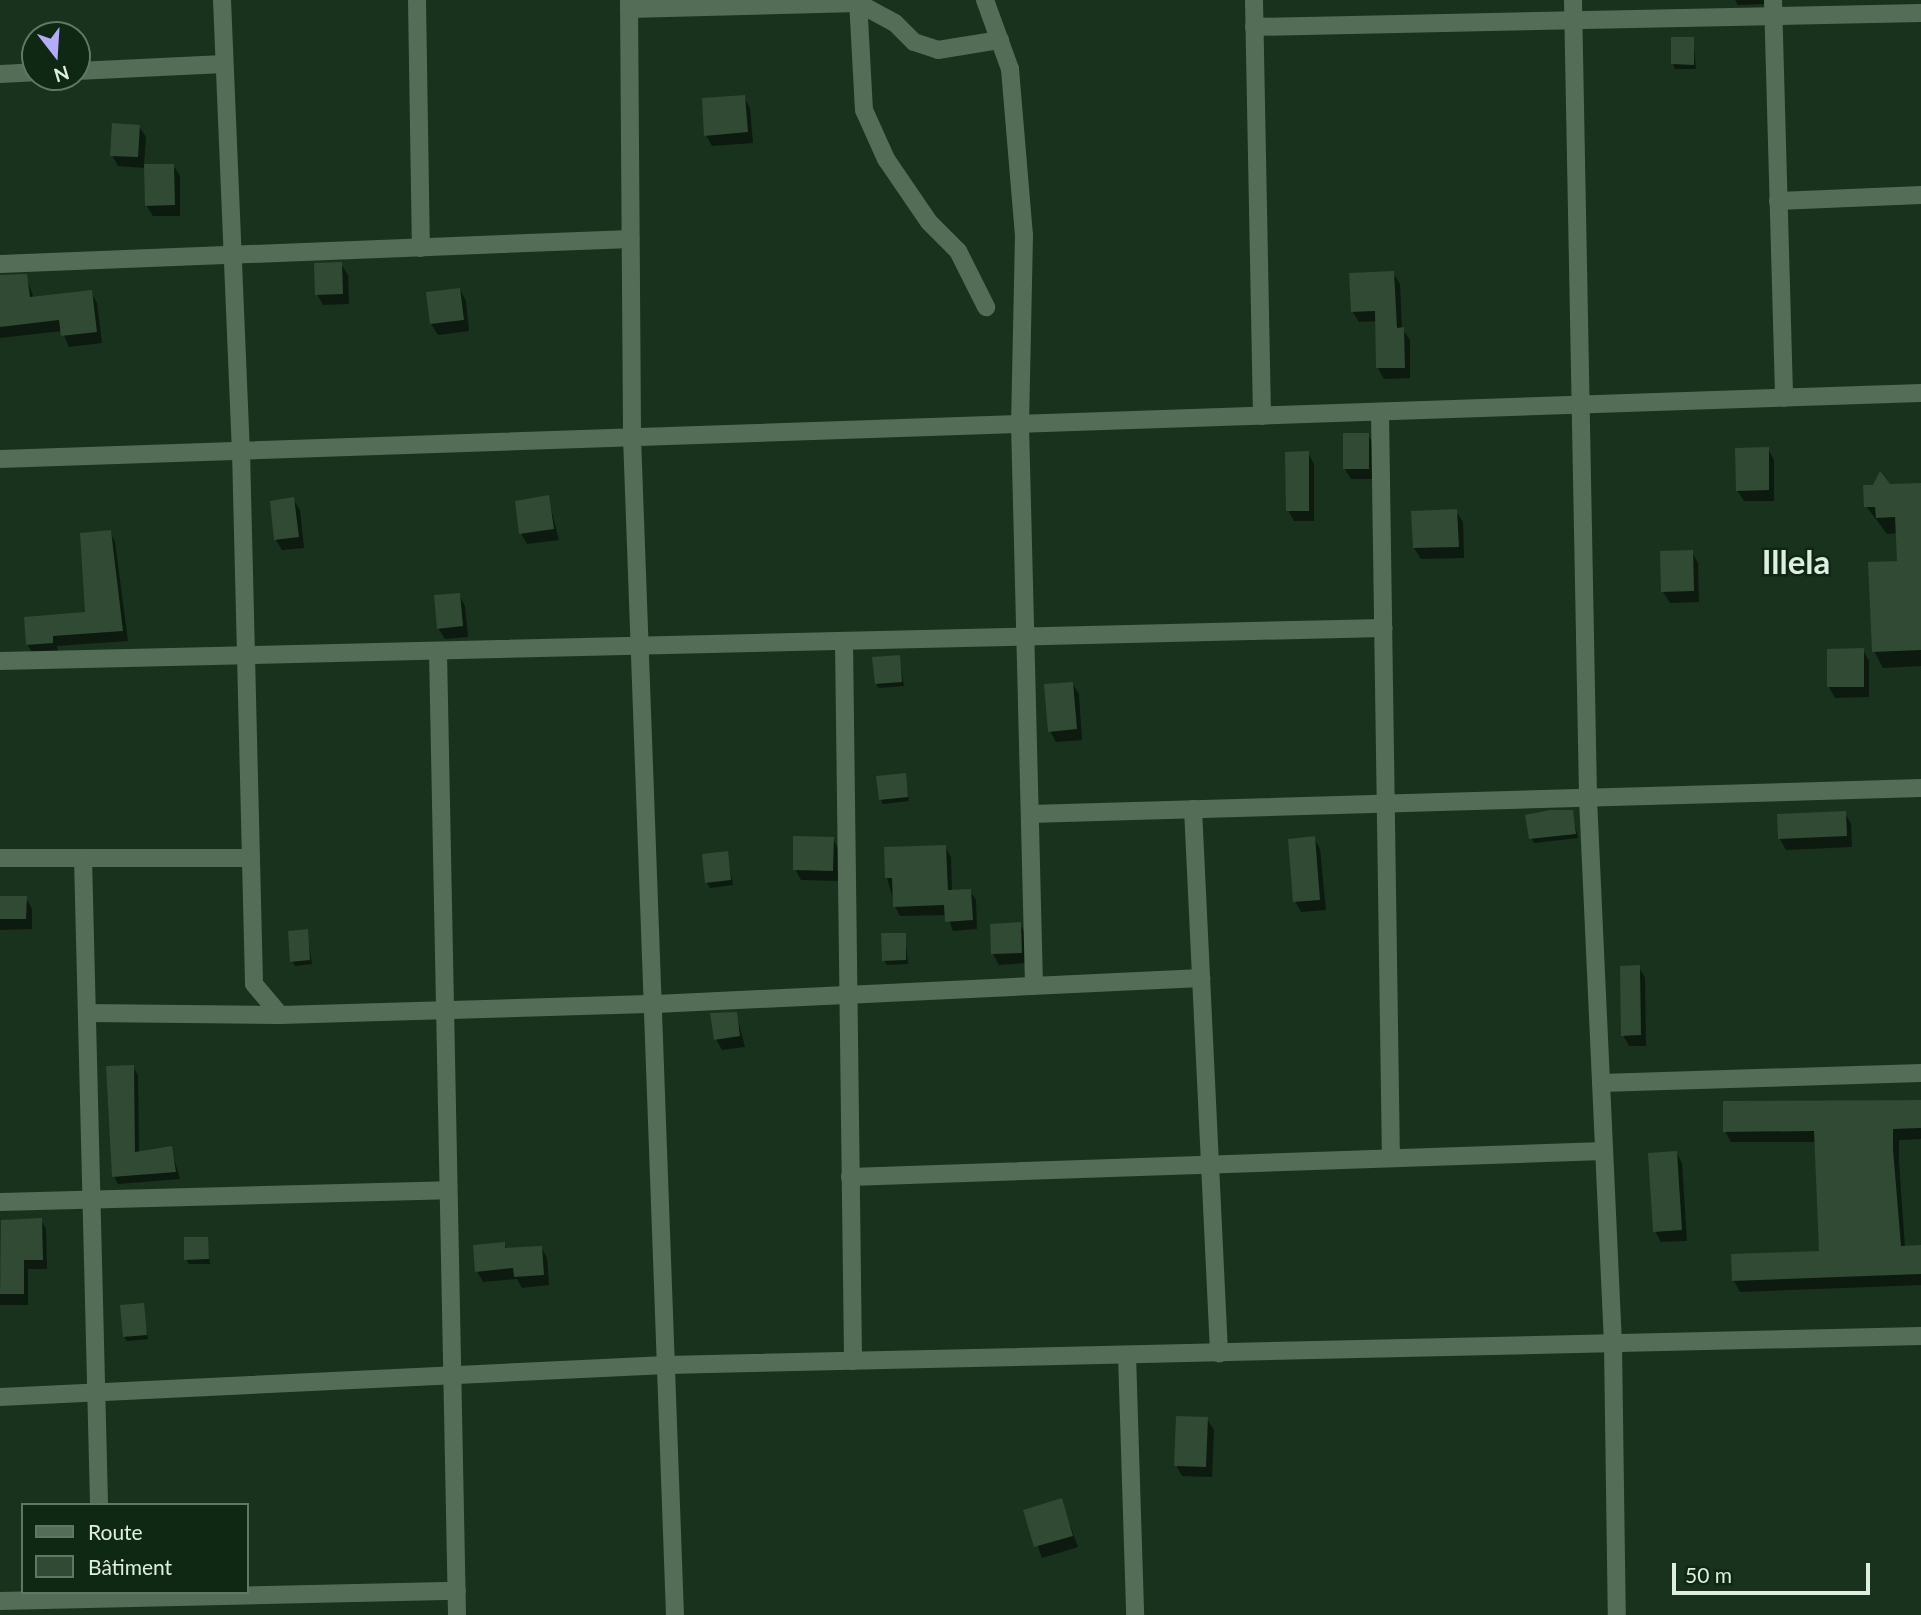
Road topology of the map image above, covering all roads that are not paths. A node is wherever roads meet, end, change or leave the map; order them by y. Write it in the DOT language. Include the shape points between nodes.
graph roads {
  1 [pos="222,0"];
  2 [pos="417,0"];
  3 [pos="985,0"];
  4 [pos="1254,0"];
  5 [pos="1573,0"];
  6 [pos="858,1"];
  7 [pos="629,5"];
  8 [pos="1773,8"];
  9 [pos="1921,13"];
  10 [pos="1573,20"];
  11 [pos="1254,27"];
  12 [pos="1000,40"];
  13 [pos="224,64"];
  14 [pos="91,70"];
  15 [pos="21,73"];
  16 [pos="0,74"];
  17 [pos="1921,195"];
  18 [pos="1778,201"];
  19 [pos="631,239"];
  20 [pos="421,248"];
  21 [pos="233,257"];
  22 [pos="0,264"];
  23 [pos="986,307"];
  24 [pos="1921,393"];
  25 [pos="1783,398"];
  26 [pos="1581,405"];
  27 [pos="1380,412"];
  28 [pos="1262,416"];
  29 [pos="1020,424"];
  30 [pos="632,437"];
  31 [pos="241,451"];
  32 [pos="0,459"];
  33 [pos="1384,628"];
  34 [pos="1025,636"];
  35 [pos="844,640"];
  36 [pos="641,645"];
  37 [pos="438,651"];
  38 [pos="246,655"];
  39 [pos="0,661"];
  40 [pos="1921,788"];
  41 [pos="1588,798"];
  42 [pos="1386,804"];
  43 [pos="1193,809"];
  44 [pos="1030,814"];
  45 [pos="0,858"];
  46 [pos="83,858"];
  47 [pos="251,858"];
  48 [pos="1201,978"];
  49 [pos="1034,986"];
  50 [pos="848,995"];
  51 [pos="656,1004"];
  52 [pos="445,1010"];
  53 [pos="87,1013"];
  54 [pos="280,1015"];
  55 [pos="1921,1073"];
  56 [pos="1601,1083"];
  57 [pos="1604,1151"];
  58 [pos="1391,1158"];
  59 [pos="1210,1164"];
  60 [pos="850,1177"];
  61 [pos="448,1190"];
  62 [pos="91,1200"];
  63 [pos="0,1202"];
  64 [pos="1921,1336"];
  65 [pos="1613,1345"];
  66 [pos="1219,1353"];
  67 [pos="1127,1355"];
  68 [pos="853,1362"];
  69 [pos="666,1365"];
  70 [pos="452,1376"];
  71 [pos="96,1393"];
  72 [pos="0,1397"];
  73 [pos="99,1503"];
  74 [pos="457,1591"];
  75 [pos="0,1601"];
  76 [pos="101,1602"];
  77 [pos="457,1615"];
  78 [pos="675,1615"];
  79 [pos="1135,1615"];
  80 [pos="1618,1615"];
  1 -- 13 [label="street"];
  2 -- 20 [label="street"];
  3 -- 12 [label="street"];
  4 -- 11 [label="street"];
  5 -- 10 [label="street"];
  6 -- 7 [label="street"];
  6 -- 12 [label="street" via="895,23 914,42 939,50"];
  6 -- 23 [label="street" via="864,110 886,159 929,222 958,251"];
  7 -- 19 [label="street"];
  8 -- 9 [label="street"];
  8 -- 10 [label="street"];
  8 -- 18 [label="street"];
  10 -- 11 [label="street"];
  10 -- 26 [label="street"];
  11 -- 28 [label="street"];
  12 -- 29 [label="street" via="1010,69 1024,235"];
  13 -- 14 [label="street"];
  13 -- 21 [label="street"];
  15 -- 16 [label="street"];
  17 -- 18 [label="street"];
  18 -- 25 [label="street"];
  19 -- 20 [label="street"];
  19 -- 30 [label="street"];
  20 -- 21 [label="street"];
  21 -- 22 [label="street"];
  21 -- 31 [label="street"];
  24 -- 25 [label="street"];
  25 -- 26 [label="street"];
  26 -- 27 [label="street"];
  26 -- 41 [label="street"];
  27 -- 28 [label="street"];
  27 -- 33 [label="street"];
  28 -- 29 [label="street"];
  29 -- 30 [label="street"];
  29 -- 34 [label="street"];
  30 -- 31 [label="street"];
  30 -- 36 [label="street"];
  31 -- 32 [label="street"];
  31 -- 38 [label="street"];
  33 -- 34 [label="street"];
  33 -- 42 [label="street"];
  34 -- 35 [label="street"];
  34 -- 44 [label="street"];
  35 -- 36 [label="street"];
  35 -- 50 [label="street"];
  36 -- 37 [label="street"];
  36 -- 51 [label="street"];
  37 -- 38 [label="street"];
  37 -- 52 [label="street"];
  38 -- 39 [label="street"];
  38 -- 47 [label="street"];
  40 -- 41 [label="street"];
  41 -- 42 [label="street"];
  41 -- 56 [label="street"];
  42 -- 43 [label="street"];
  42 -- 58 [label="street"];
  43 -- 44 [label="street"];
  43 -- 48 [label="street"];
  44 -- 49 [label="street"];
  45 -- 46 [label="street"];
  46 -- 47 [label="street"];
  46 -- 53 [label="street"];
  47 -- 54 [label="street" via="254,984"];
  48 -- 49 [label="street"];
  48 -- 59 [label="street"];
  49 -- 50 [label="street"];
  50 -- 51 [label="street"];
  50 -- 60 [label="street"];
  51 -- 52 [label="street"];
  51 -- 69 [label="street"];
  52 -- 54 [label="street"];
  52 -- 61 [label="street"];
  53 -- 54 [label="street"];
  53 -- 62 [label="street"];
  55 -- 56 [label="street"];
  56 -- 57 [label="street"];
  57 -- 58 [label="street"];
  57 -- 65 [label="street"];
  58 -- 59 [label="street"];
  59 -- 60 [label="street"];
  59 -- 66 [label="street"];
  60 -- 68 [label="street"];
  61 -- 62 [label="street"];
  61 -- 70 [label="street"];
  62 -- 63 [label="street"];
  62 -- 71 [label="street"];
  64 -- 65 [label="street"];
  65 -- 66 [label="street"];
  65 -- 80 [label="street"];
  66 -- 67 [label="street"];
  67 -- 68 [label="street"];
  67 -- 79 [label="street"];
  68 -- 69 [label="street"];
  69 -- 70 [label="street"];
  69 -- 78 [label="street"];
  70 -- 71 [label="street"];
  70 -- 74 [label="street"];
  71 -- 72 [label="street"];
  71 -- 73 [label="street"];
  74 -- 76 [label="street"];
  74 -- 77 [label="street"];
  75 -- 76 [label="street"];
}
